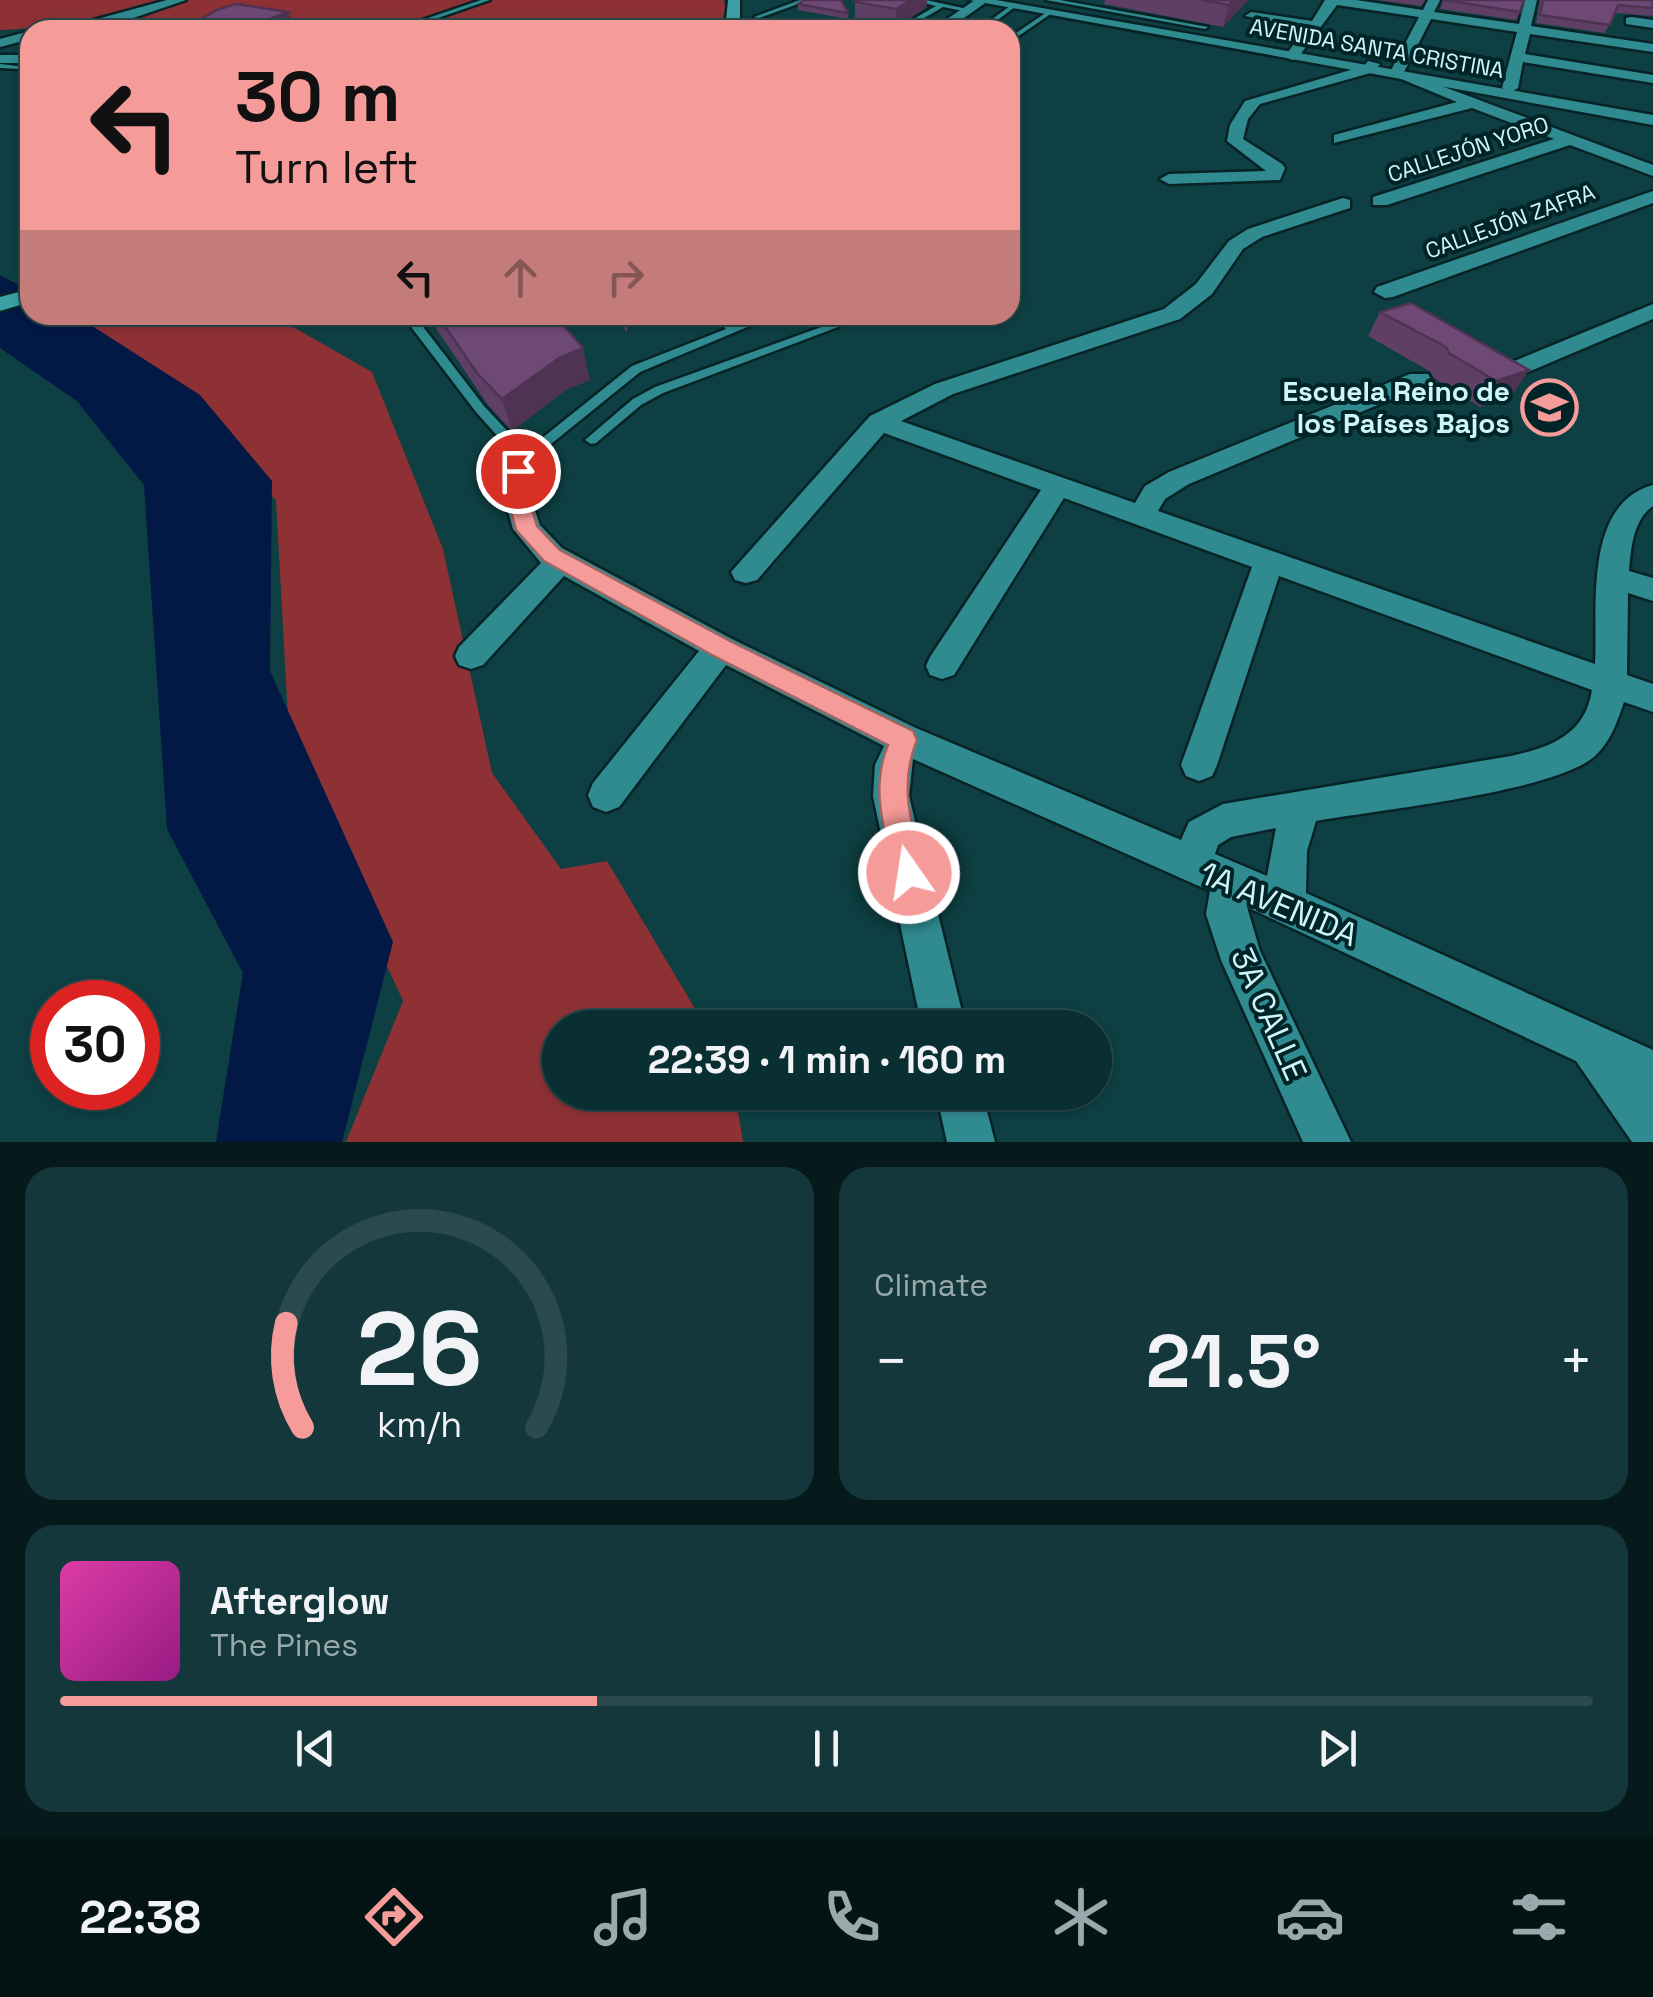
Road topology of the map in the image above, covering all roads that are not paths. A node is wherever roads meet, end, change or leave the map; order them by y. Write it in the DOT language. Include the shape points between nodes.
graph roads {
  1 [pos="180,0"];
  2 [pos="487,0"];
  3 [pos="806,0"];
  4 [pos="916,0"];
  5 [pos="1333,0"];
  6 [pos="1531,0"];
  7 [pos="781,3"];
  8 [pos="976,4"];
  9 [pos="942,5"];
  10 [pos="1006,7"];
  11 [pos="1430,7"];
  12 [pos="1056,8"];
  13 [pos="1251,16"];
  14 [pos="118,20"];
  15 [pos="426,20"];
  16 [pos="760,20"];
  17 [pos="915,20"];
  18 [pos="953,20"];
  19 [pos="1631,21"];
  20 [pos="1653,24"];
  21 [pos="1315,25"];
  22 [pos="1205,27"];
  23 [pos="1524,29"];
  24 [pos="1020,33"];
  25 [pos="1653,48"];
  26 [pos="1294,53"];
  27 [pos="1517,57"];
  28 [pos="1371,66"];
  29 [pos="1397,71"];
  30 [pos="1653,78"];
  31 [pos="1462,88"];
  32 [pos="1510,88"];
  33 [pos="1469,104"];
  34 [pos="1653,117"];
  35 [pos="1340,139"];
  36 [pos="1569,140"];
  37 [pos="1653,172"];
  38 [pos="1170,179"];
  39 [pos="1653,196"];
  40 [pos="1380,201"];
  41 [pos="1344,204"];
  42 [pos="1385,292"];
  43 [pos="1653,311"];
  44 [pos="416,325"];
  45 [pos="730,325"];
  46 [pos="742,325"];
  47 [pos="830,325"];
  48 [pos="733,328"];
  49 [pos="1520,368"];
  50 [pos="1419,379"];
  51 [pos="879,422"];
  52 [pos="591,440"];
  53 [pos="525,458"];
  54 [pos="1056,487"];
  55 [pos="516,492"];
  56 [pos="1653,494"];
  57 [pos="1142,514"];
  58 [pos="1270,559"];
  59 [pos="561,561"];
  60 [pos="746,572"];
  61 [pos="1614,577"];
  62 [pos="1653,590"];
  63 [pos="721,648"];
  64 [pos="471,656"];
  65 [pos="942,666"];
  66 [pos="1610,683"];
  67 [pos="1653,698"];
  68 [pos="904,740"];
  69 [pos="1199,765"];
  70 [pos="606,794"];
  71 [pos="1302,806"];
  72 [pos="1212,874"];
  73 [pos="1285,904"];
  74 [pos="940,1010"];
  75 [pos="1592,1045"];
  76 [pos="1653,1073"];
  77 [pos="963,1110"];
  78 [pos="1653,1132"];
  79 [pos="971,1142"];
  80 [pos="1327,1142"];
  1 -- 14 [label="street"];
  2 -- 15 [label="lane"];
  3 -- 7 [label="lane"];
  4 -- 9 [label="lane"];
  5 -- 11 [label="street"];
  5 -- 21 [label="street"];
  6 -- 23 [label="street"];
  7 -- 16 [label="lane"];
  8 -- 9 [label="lane"];
  8 -- 10 [label="street, AVENIDA SANTA CRISTINA"];
  8 -- 18 [label="street"];
  9 -- 17 [label="lane"];
  10 -- 12 [label="street, AVENIDA SANTA CRISTINA"];
  11 -- 23 [label="street"];
  11 -- 29 [label="street"];
  12 -- 22 [label="lane"];
  12 -- 24 [label="lane"];
  12 -- 26 [label="street, AVENIDA SANTA CRISTINA"];
  13 -- 21 [label="street"];
  19 -- 20 [label="street"];
  21 -- 26 [label="street"];
  23 -- 25 [label="street"];
  23 -- 27 [label="street"];
  26 -- 28 [label="street, AVENIDA SANTA CRISTINA"];
  27 -- 30 [label="street"];
  27 -- 32 [label="street"];
  28 -- 29 [label="street, AVENIDA SANTA CRISTINA"];
  28 -- 38 [label="street" via="1248,107 1236,141 1276,168 1274,176"];
  29 -- 31 [label="street"];
  29 -- 31 [label="street, AVENIDA SANTA CRISTINA"];
  31 -- 32 [label="street, AVENIDA SANTA CRISTINA"];
  31 -- 33 [label="street"];
  31 -- 34 [label="street, AVENIDA SANTA CRISTINA"];
  32 -- 34 [label="street, AVENIDA SANTA CRISTINA"];
  33 -- 35 [label="street"];
  33 -- 36 [label="street"];
  36 -- 37 [label="street"];
  36 -- 40 [label="street, CALLEJÓN YORO"];
  39 -- 42 [label="street, CALLEJÓN ZAFRA"];
  41 -- 51 [label="street" via="1245,239 1204,289 1172,314 944,390"];
  43 -- 49 [label="street"];
  44 -- 53 [label="lane"];
  45 -- 48 [label="lane"];
  46 -- 48 [label="lane"];
  47 -- 52 [label="lane" via="660,390"];
  48 -- 53 [label="lane" via="636,369"];
  50 -- 57 [label="street" via="1179,478 1155,494"];
  51 -- 54 [label="street"];
  51 -- 60 [label="street"];
  53 -- 55 [label="lane"];
  54 -- 57 [label="street"];
  54 -- 65 [label="street"];
  55 -- 59 [label="street, 1A AVENIDA" via="527,530"];
  56 -- 61 [label="street" via="1632,507 1620,528"];
  57 -- 58 [label="street"];
  58 -- 66 [label="street"];
  58 -- 69 [label="street"];
  59 -- 63 [label="street, 1A AVENIDA"];
  59 -- 64 [label="street"];
  61 -- 62 [label="street"];
  61 -- 66 [label="street"];
  63 -- 68 [label="street, 1A AVENIDA"];
  63 -- 70 [label="street"];
  66 -- 67 [label="street"];
  66 -- 71 [label="street" via="1597,728 1583,746 1555,758"];
  68 -- 72 [label="street, 1A AVENIDA"];
  68 -- 74 [label="street" via="893,765 891,796"];
  71 -- 72 [label="street" via="1212,826 1202,834"];
  71 -- 73 [label="street" via="1288,851"];
  72 -- 73 [label="street, 1A AVENIDA"];
  72 -- 80 [label="street, 3A CALLE" via="1242,960"];
  73 -- 75 [label="street, 1A AVENIDA"];
  75 -- 76 [label="street, 1A AVENIDA"];
  75 -- 78 [label="street"];
  77 -- 79 [label="street"];
}
